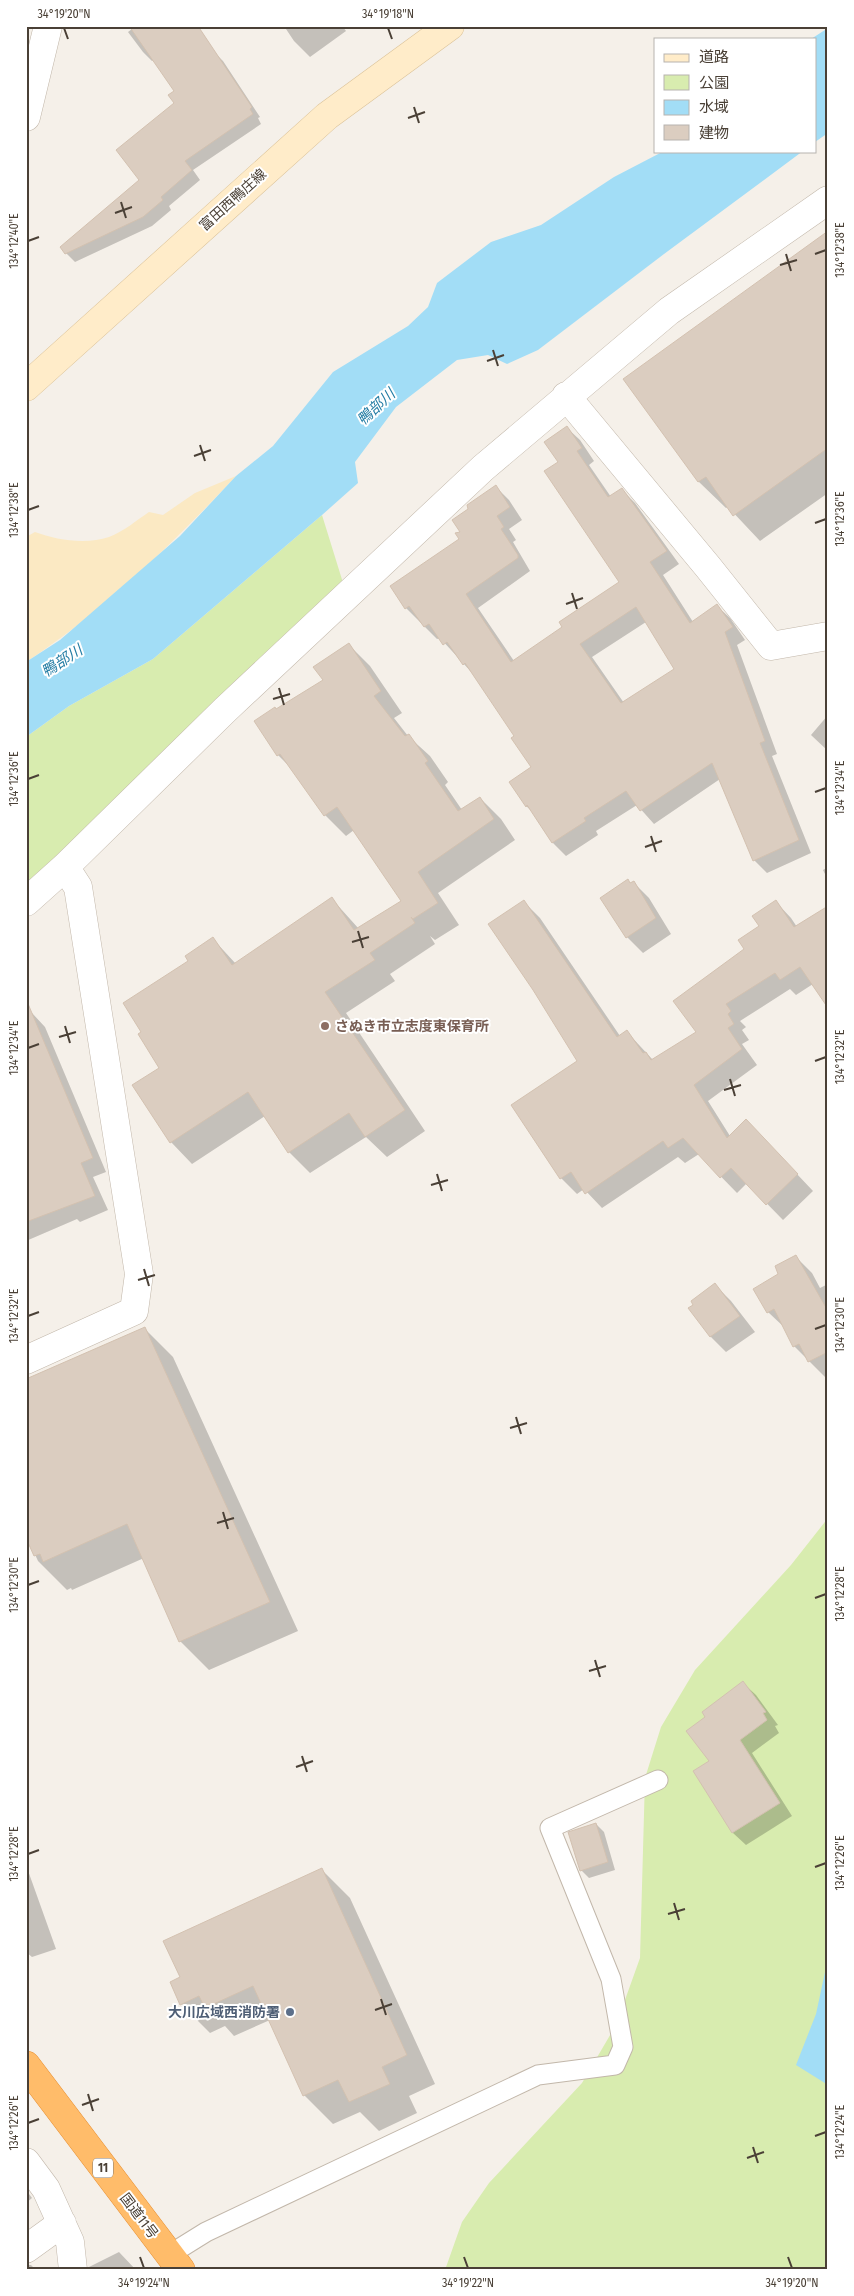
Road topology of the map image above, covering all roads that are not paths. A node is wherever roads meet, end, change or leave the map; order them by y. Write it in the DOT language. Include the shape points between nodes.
graph roads {
  1 [pos="48,26"];
  2 [pos="450,26"];
  3 [pos="26,117"];
  4 [pos="828,200"];
  5 [pos="26,387"];
  6 [pos="566,396"];
  7 [pos="828,636"];
  8 [pos="65,867"];
  9 [pos="26,902"];
  10 [pos="26,1360"];
  11 [pos="658,1780"];
  12 [pos="26,2065"];
  13 [pos="26,2162"];
  14 [pos="62,2223"];
  15 [pos="26,2249"];
  16 [pos="175,2262"];
  17 [pos="73,2270"];
  1 -- 3 [label="street"];
  2 -- 5 [label="main road, 富田西鴨庄線" via="328,116"];
  4 -- 6 [label="street" via="669,311"];
  6 -- 7 [label="street" via="771,646"];
  6 -- 8 [label="street" via="483,468 239,696"];
  8 -- 9 [label="street"];
  8 -- 10 [label="street" via="78,887 139,1274 134,1311"];
  11 -- 16 [label="lane" via="550,1828 611,1979 623,2047 615,2065 538,2075 206,2232"];
  12 -- 16 [label="highway, 国道11号 / 11"];
  13 -- 14 [label="street" via="46,2189"];
  14 -- 15 [label="street"];
  14 -- 17 [label="street" via="70,2242"];
}
